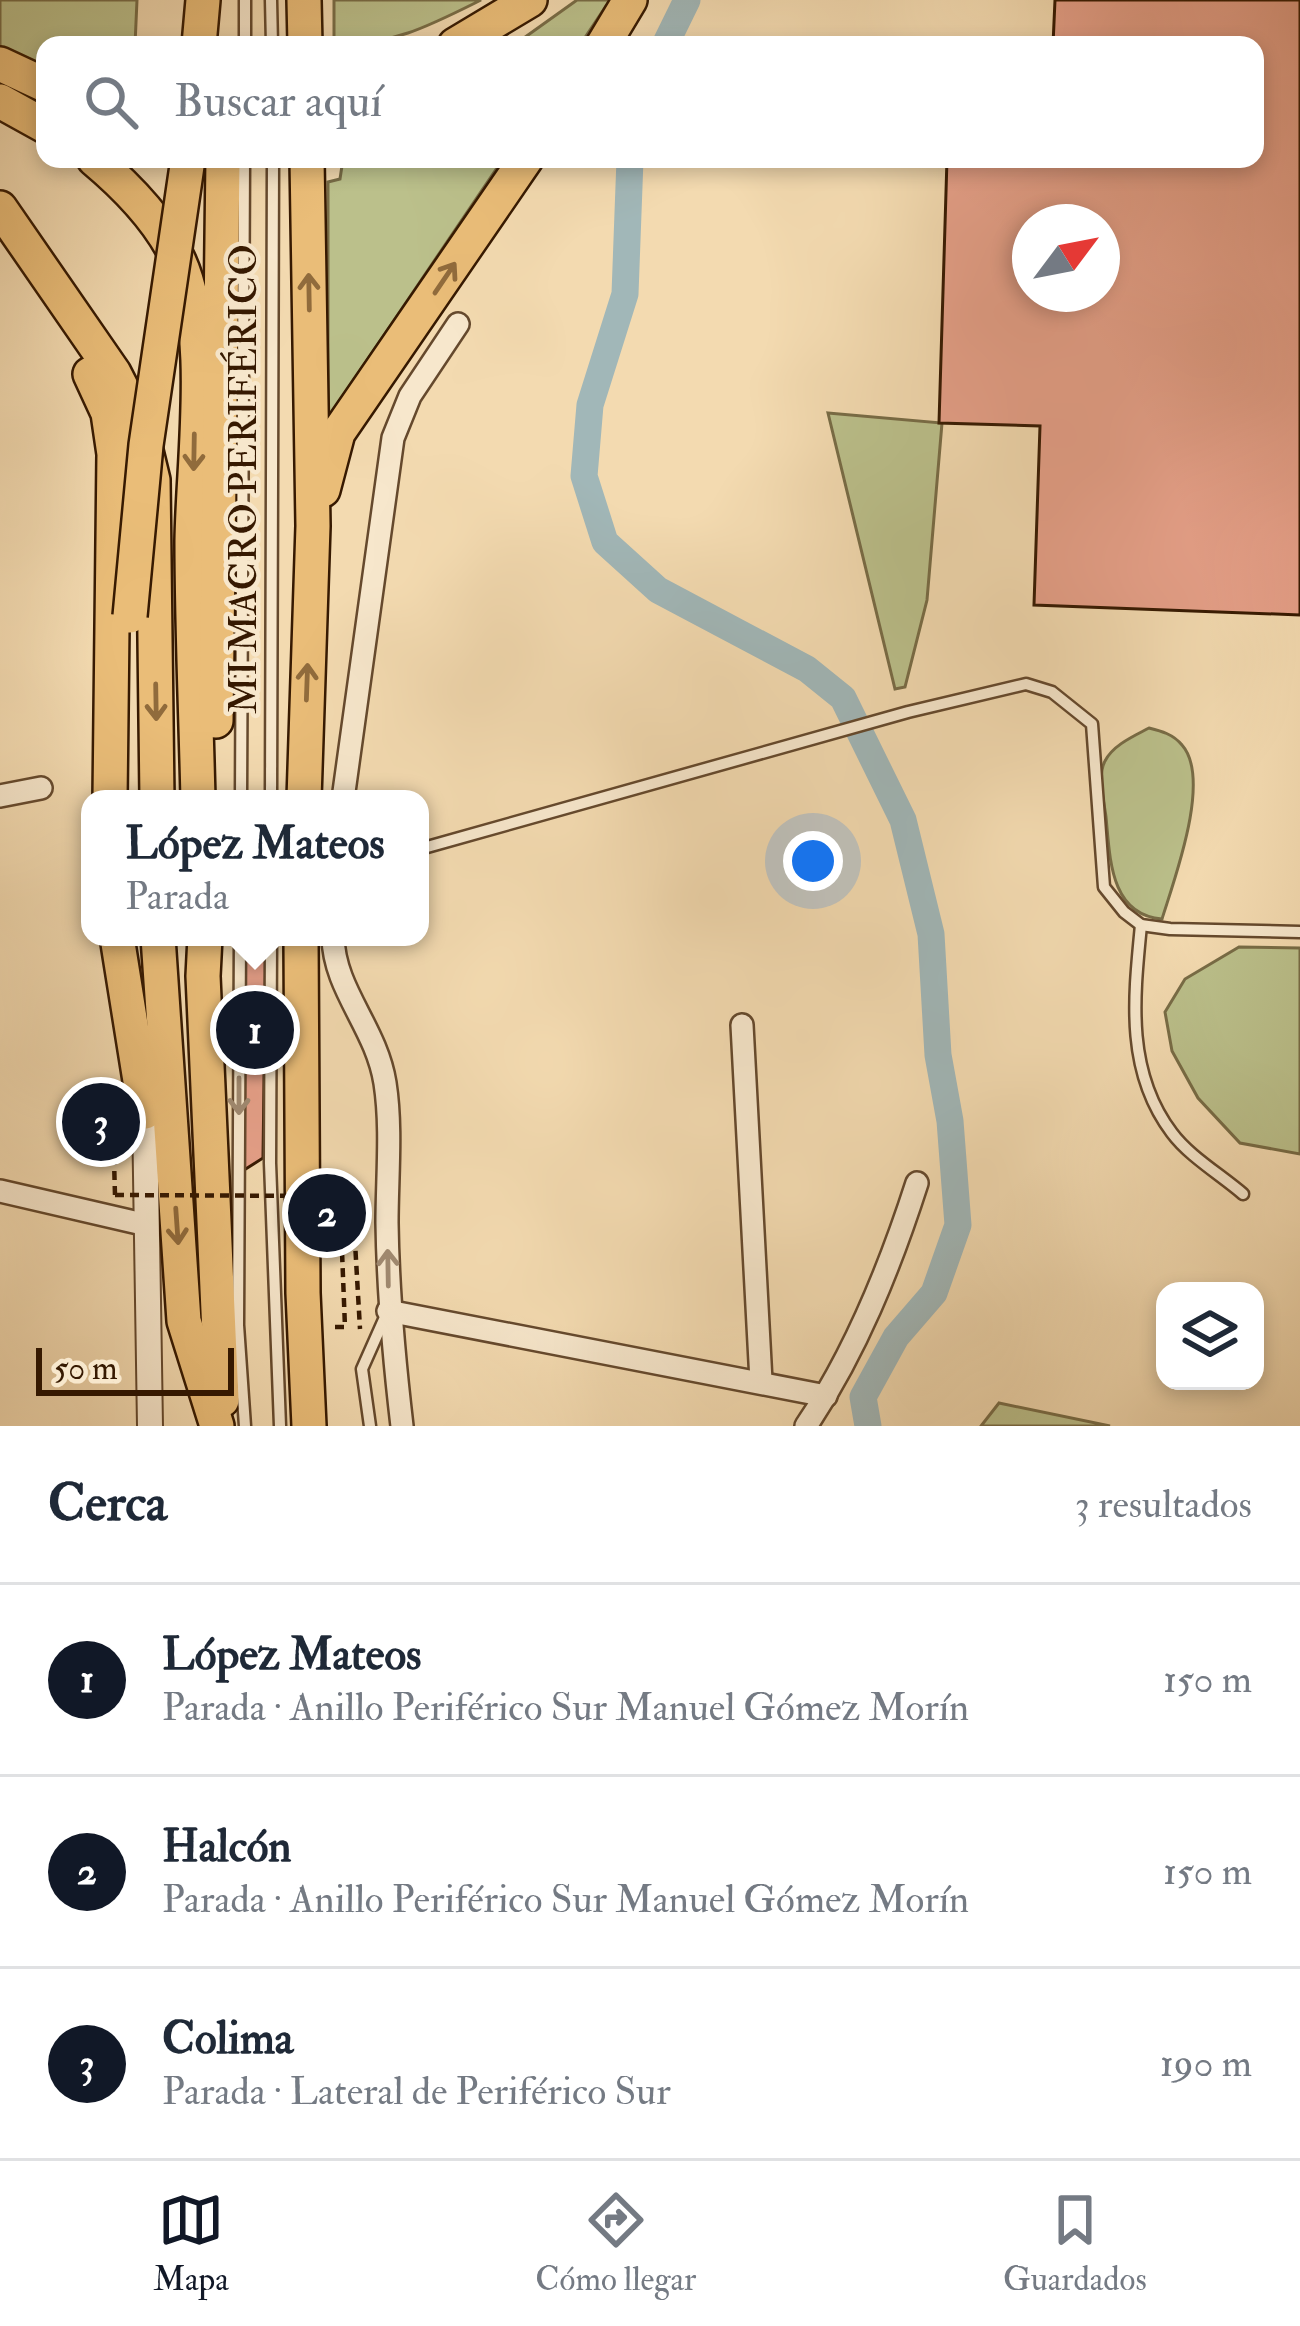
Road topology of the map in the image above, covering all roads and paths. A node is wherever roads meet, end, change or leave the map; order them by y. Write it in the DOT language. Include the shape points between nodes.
graph roads {
  1 [pos="203,0"];
  2 [pos="223,0"];
  3 [pos="245,0"];
  4 [pos="271,0"];
  5 [pos="304,0"];
  6 [pos="530,0"];
  7 [pos="630,0"];
  8 [pos="201,36"];
  9 [pos="223,36"];
  10 [pos="245,36"];
  11 [pos="272,36"];
  12 [pos="305,36"];
  13 [pos="470,36"];
  14 [pos="608,36"];
  15 [pos="0,64"];
  16 [pos="36,81"];
  17 [pos="0,101"];
  18 [pos="36,121"];
  19 [pos="103,168"];
  20 [pos="187,168"];
  21 [pos="223,168"];
  22 [pos="244,168"];
  23 [pos="273,168"];
  24 [pos="307,168"];
  25 [pos="520,168"];
  26 [pos="0,208"];
  27 [pos="0,236"];
  28 [pos="458,324"];
  29 [pos="313,526"];
  30 [pos="305,741"];
  31 [pos="41,788"];
  32 [pos="110,790"];
  33 [pos="130,790"];
  34 [pos="157,790"];
  35 [pos="198,790"];
  36 [pos="212,790"];
  37 [pos="241,790"];
  38 [pos="272,790"];
  39 [pos="304,790"];
  40 [pos="315,790"];
  41 [pos="344,790"];
  42 [pos="0,796"];
  43 [pos="429,846"];
  44 [pos="1141,925"];
  45 [pos="1300,932"];
  46 [pos="118,946"];
  47 [pos="137,946"];
  48 [pos="158,946"];
  49 [pos="203,946"];
  50 [pos="240,946"];
  51 [pos="271,946"];
  52 [pos="301,946"];
  53 [pos="334,946"];
  54 [pos="159,984"];
  55 [pos="742,1025"];
  56 [pos="146,1112"];
  57 [pos="114,1160"];
  58 [pos="917,1183"];
  59 [pos="0,1191"];
  60 [pos="1243,1195"];
  61 [pos="327,1196"];
  62 [pos="147,1225"];
  63 [pos="388,1311"];
  64 [pos="334,1327"];
  65 [pos="362,1369"];
  66 [pos="761,1381"];
  67 [pos="826,1396"];
  68 [pos="150,1426"];
  69 [pos="220,1426"];
  70 [pos="245,1426"];
  71 [pos="280,1426"];
  72 [pos="309,1426"];
  73 [pos="370,1426"];
  74 [pos="402,1426"];
  75 [pos="806,1426"];
  1 -- 8 [label="highway"];
  2 -- 9 [label="highway"];
  3 -- 10 [label="lane"];
  4 -- 11 [label="lane"];
  5 -- 12 [label="highway"];
  6 -- 13 [label="highway"];
  7 -- 14 [label="highway"];
  15 -- 16 [label="highway"];
  17 -- 18 [label="highway"];
  19 -- 35 [label="highway, one-way" via="177,257 192,310"];
  20 -- 33 [label="highway, bridge" via="130,616"];
  21 -- 36 [label="highway"];
  22 -- 37 [label="lane, MI MACRO PERIFÉRICO"];
  23 -- 38 [label="lane, MI MACRO PERIFÉRICO"];
  29 -- 24 [label="highway, one-way"];
  29 -- 25 [label="highway, one-way" via="338,433"];
  26 -- 34 [label="highway, one-way" via="139,422 153,480"];
  27 -- 32 [label="highway" via="108,413 115,490"];
  28 -- 41 [label="street" via="410,396 393,438"];
  30 -- 29 [label="highway, one-way"];
  30 -- 39 [label="highway"];
  30 -- 40 [label="highway"];
  31 -- 42 [label="street"];
  43 -- 44 [label="lane" via="1026,684 1052,692 1092,724 1104,887"];
  44 -- 45 [label="lane"];
  44 -- 60 [label="lane" via="1132,1008 1143,1081 1173,1135"];
  46 -- 56 [label="highway"];
  47 -- 56 [label="highway"];
  48 -- 54 [label="highway"];
  49 -- 69 [label="highway"];
  50 -- 70 [label="lane, one-way"];
  51 -- 71 [label="lane"];
  52 -- 72 [label="highway"];
  63 -- 53 [label="street, one-way" via="386,1086 376,1047 339,980"];
  54 -- 56 [label="highway"];
  54 -- 69 [label="highway, one-way" via="184,1321"];
  55 -- 66 [label="street"];
  56 -- 62 [label="street"];
  57 -- 61 [label="path, bridge" via="115,1195"];
  58 -- 67 [label="street" via="892,1261"];
  59 -- 62 [label="street"];
  62 -- 68 [label="street"];
  63 -- 65 [label="lane"];
  63 -- 66 [label="street"];
  63 -- 74 [label="street"];
  64 -- 65 [label="path" via="345,1327 341,1226 354,1225"];
  65 -- 73 [label="lane"];
  66 -- 67 [label="street"];
  67 -- 75 [label="street"];
}
